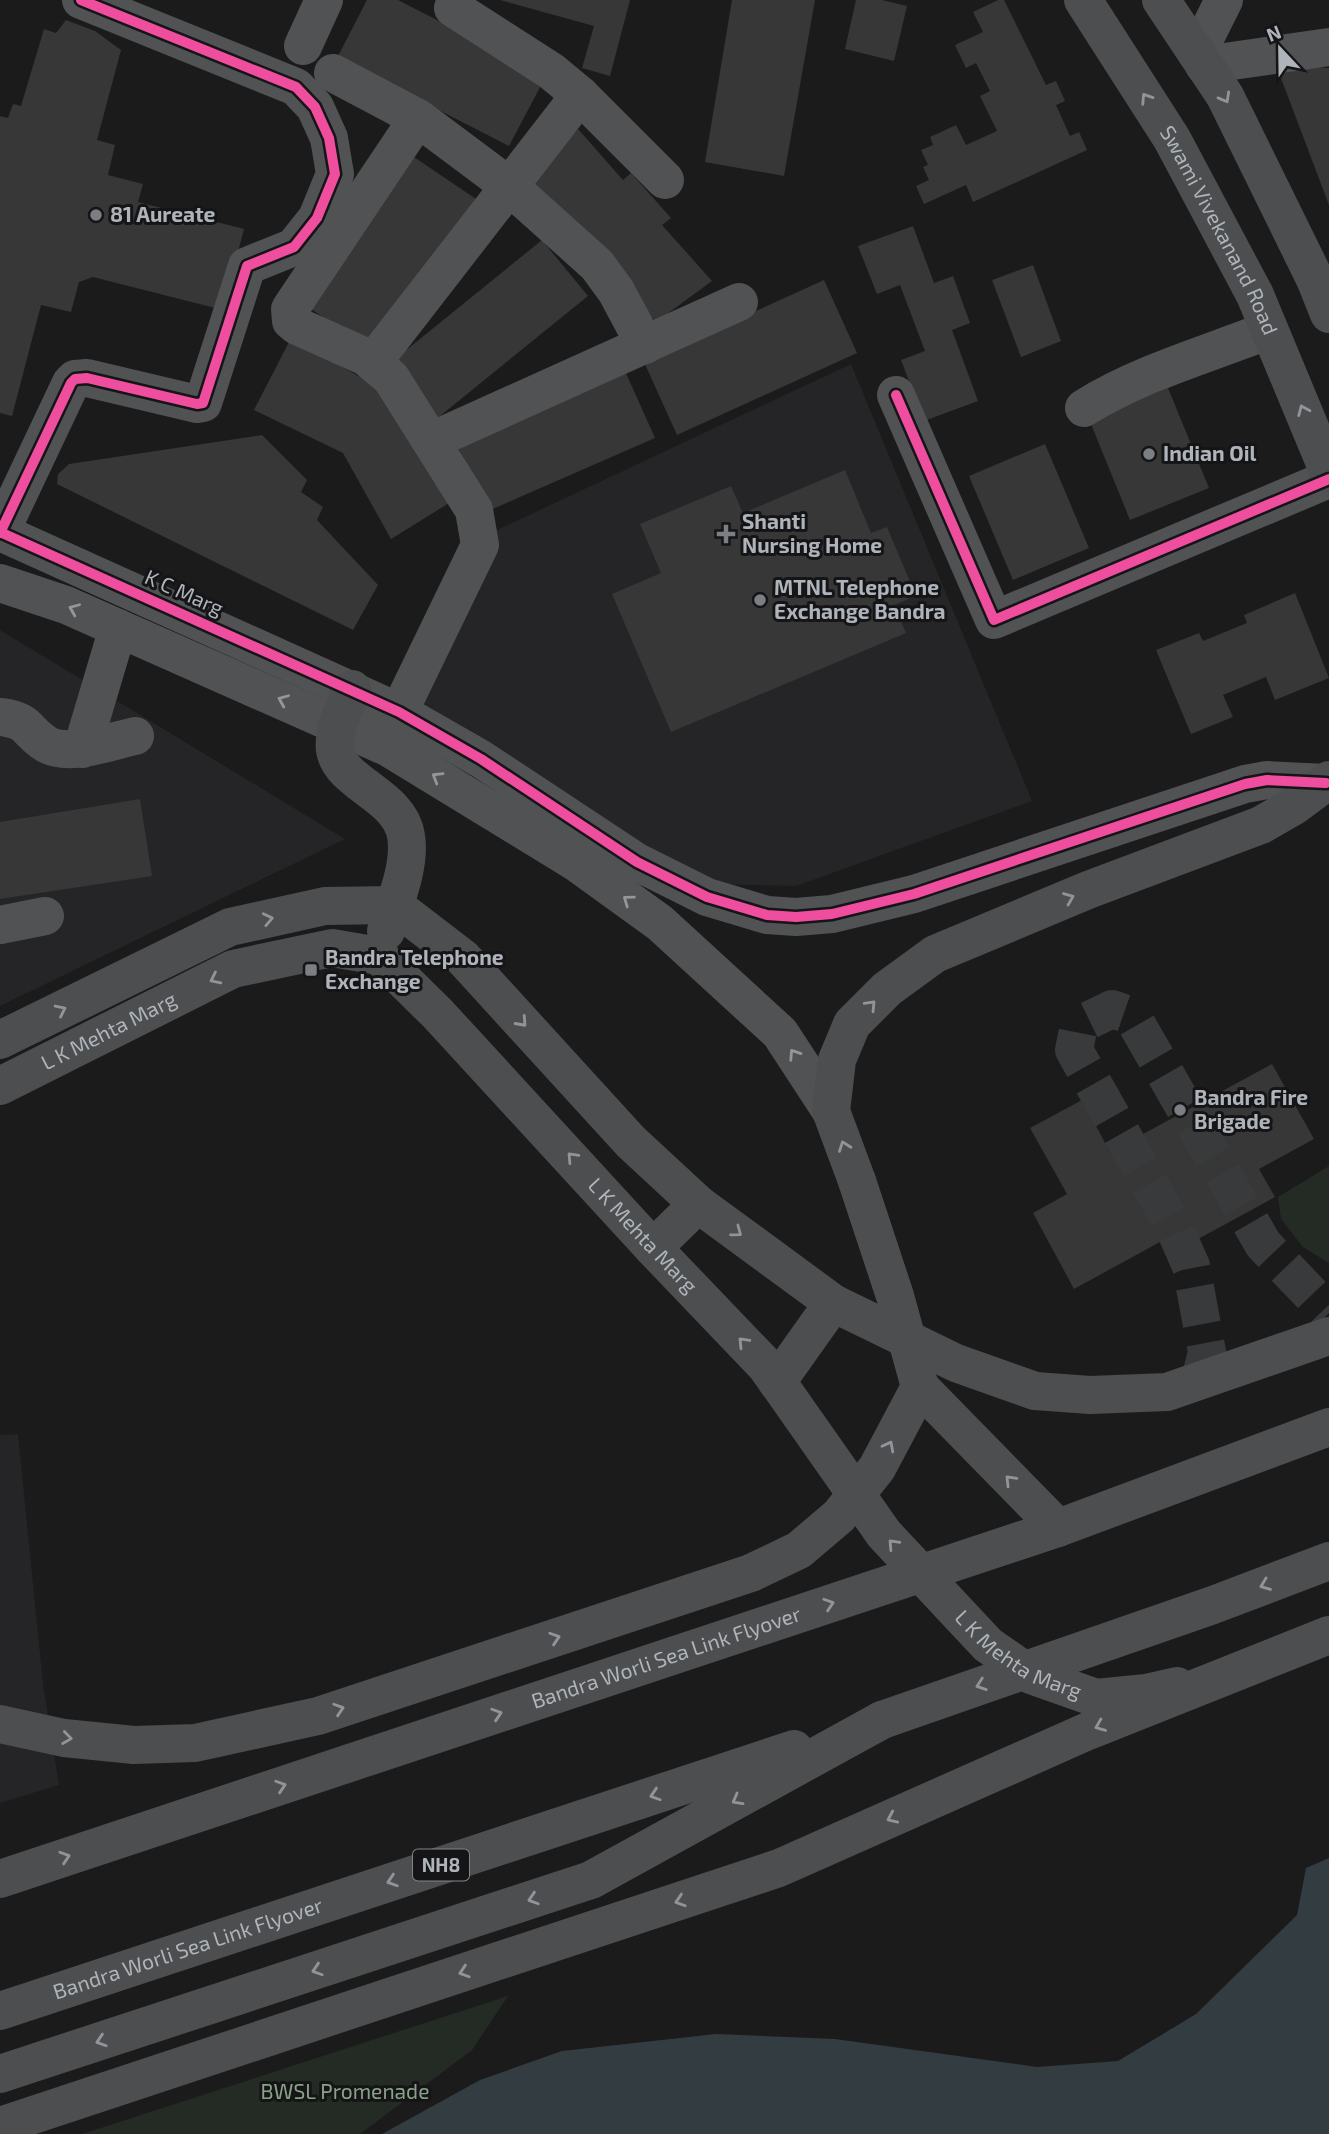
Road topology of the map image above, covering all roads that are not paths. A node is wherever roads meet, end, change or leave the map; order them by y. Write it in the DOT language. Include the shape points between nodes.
graph roads {
  1 [pos="81,0"];
  2 [pos="324,0"];
  3 [pos="1083,0"];
  4 [pos="1161,0"];
  5 [pos="1224,0"];
  6 [pos="453,8"];
  7 [pos="303,46"];
  8 [pos="1329,47"];
  9 [pos="1200,59"];
  10 [pos="332,72"];
  11 [pos="580,95"];
  12 [pos="418,118"];
  13 [pos="665,180"];
  14 [pos="509,186"];
  15 [pos="740,302"];
  16 [pos="1329,314"];
  17 [pos="1269,330"];
  18 [pos="645,345"];
  19 [pos="373,362"];
  20 [pos="896,396"];
  21 [pos="1084,408"];
  22 [pos="431,441"];
  23 [pos="1329,473"];
  24 [pos="1329,478"];
  25 [pos="0,532"];
  26 [pos="0,583"];
  27 [pos="118,628"];
  28 [pos="352,688"];
  29 [pos="400,712"];
  30 [pos="2,717"];
  31 [pos="338,725"];
  32 [pos="135,736"];
  33 [pos="82,749"];
  34 [pos="1328,781"];
  35 [pos="394,905"];
  36 [pos="46,916"];
  37 [pos="0,925"];
  38 [pos="379,956"];
  39 [pos="0,1041"];
  40 [pos="0,1086"];
  41 [pos="831,1111"];
  42 [pos="698,1204"];
  43 [pos="653,1248"];
  44 [pos="833,1303"];
  45 [pos="1329,1336"];
  46 [pos="777,1382"];
  47 [pos="920,1387"];
  48 [pos="1329,1427"];
  49 [pos="1058,1528"];
  50 [pos="1329,1561"];
  51 [pos="1329,1634"];
  52 [pos="1231,1672"];
  53 [pos="883,1720"];
  54 [pos="0,1724"];
  55 [pos="0,1878"];
  56 [pos="0,2011"];
  57 [pos="0,2074"];
  58 [pos="0,2126"];
  1 -- 25 [label="street" via="296,87 315,107 329,138 334,174 317,218 294,247 247,266 203,403 75,379"];
  2 -- 7 [label="street"];
  17 -- 3 [label="main road, Swami Vivekanand Road, one-way" via="1172,139"];
  4 -- 9 [label="main road"];
  5 -- 9 [label="street"];
  6 -- 11 [label="street"];
  8 -- 9 [label="street"];
  9 -- 16 [label="main road, one-way" via="1225,96"];
  10 -- 12 [label="street"];
  11 -- 13 [label="street"];
  11 -- 14 [label="street"];
  12 -- 14 [label="street"];
  12 -- 19 [label="street" via="290,309 291,321 297,326"];
  14 -- 18 [label="street" via="597,265"];
  14 -- 19 [label="street"];
  15 -- 18 [label="street"];
  17 -- 21 [label="street" via="1155,374"];
  23 -- 17 [label="main road, Swami Vivekanand Road, one-way"];
  18 -- 22 [label="street"];
  19 -- 22 [label="street" via="391,378"];
  20 -- 24 [label="street" via="994,621"];
  22 -- 29 [label="street" via="474,510 480,545"];
  25 -- 28 [label="street, K C Marg"];
  27 -- 26 [label="street, one-way"];
  31 -- 27 [label="street, one-way"];
  27 -- 33 [label="street"];
  28 -- 29 [label="street, K C Marg"];
  28 -- 31 [label="main road"];
  29 -- 34 [label="street, K C Marg" via="481,759 637,862 707,897 767,915 832,914 914,894 1245,784"];
  30 -- 33 [label="street" via="27,725 55,748"];
  31 -- 35 [label="main road" via="334,742 339,764 400,816 406,834 405,864"];
  41 -- 31 [label="street, one-way" via="780,1033 660,923 578,863 389,748"];
  32 -- 33 [label="street"];
  41 -- 34 [label="main road, one-way" via="836,1060 852,1024 887,989 934,954 1261,825"];
  35 -- 38 [label="main road"];
  39 -- 35 [label="main road, L K Mehta Marg, one-way" via="230,927 325,906"];
  35 -- 42 [label="main road, one-way" via="463,958 631,1142"];
  36 -- 37 [label="street"];
  38 -- 40 [label="main road, L K Mehta Marg, one-way" via="332,948 233,970"];
  43 -- 38 [label="main road, L K Mehta Marg, one-way"];
  47 -- 41 [label="main road, one-way, bridge" via="895,1296"];
  42 -- 43 [label="main road"];
  42 -- 44 [label="main road, one-way"];
  46 -- 43 [label="main road, L K Mehta Marg, one-way"];
  44 -- 45 [label="main road" via="956,1363 1035,1391 1090,1395 1167,1392"];
  44 -- 46 [label="main road"];
  52 -- 46 [label="main road, L K Mehta Marg, one-way" via="1146,1693 1096,1698 1031,1675 988,1645 884,1534"];
  49 -- 47 [label="main road, one-way"];
  54 -- 47 [label="main road, one-way, bridge" via="64,1738 134,1745 195,1743 318,1716 751,1573 799,1550 839,1516 877,1468"];
  48 -- 49 [label="main road, Bandra Worli Sea Link Flyover, bridge"];
  55 -- 49 [label="main road, Bandra Worli Sea Link Flyover, one-way, bridge"];
  50 -- 53 [label="main road, Bandra Worli Sea Link Flyover, one-way, bridge"];
  51 -- 52 [label="main road"];
  52 -- 58 [label="main road, one-way" via="779,1868"];
  53 -- 56 [label="main road, Bandra Worli Sea Link Flyover / NH8, one-way"];
  53 -- 57 [label="main road, one-way" via="591,1880"];
}
